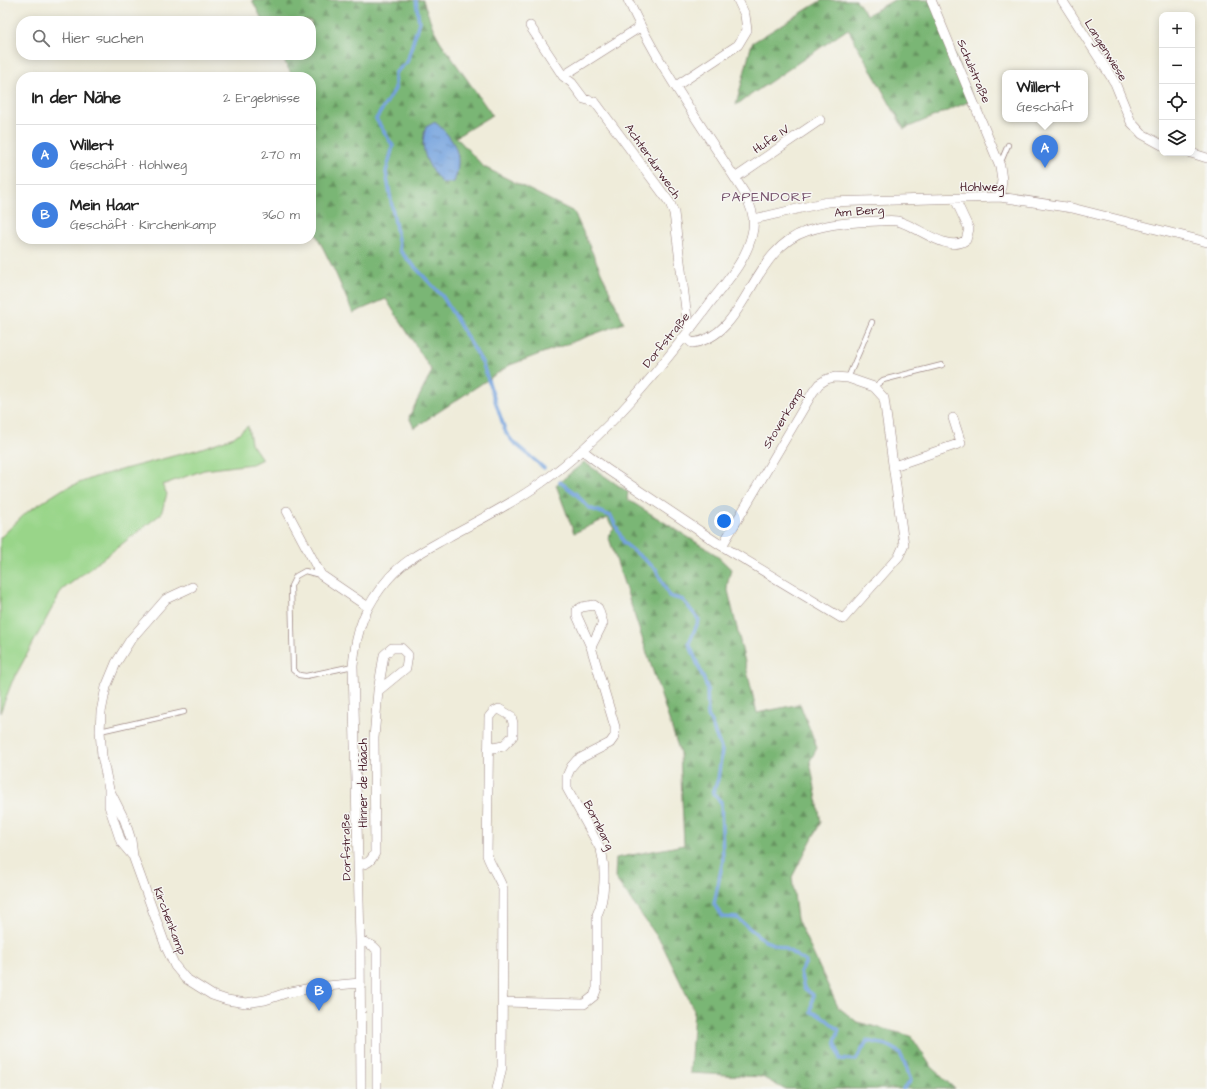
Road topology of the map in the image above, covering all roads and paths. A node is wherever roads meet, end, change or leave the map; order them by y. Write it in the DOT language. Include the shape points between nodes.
graph roads {
  1 [pos="628,0"];
  2 [pos="738,0"];
  3 [pos="931,0"];
  4 [pos="1062,0"];
  5 [pos="530,26"];
  6 [pos="640,27"];
  7 [pos="563,76"];
  8 [pos="676,86"];
  9 [pos="820,120"];
  10 [pos="1159,142"];
  11 [pos="1008,145"];
  12 [pos="1195,154"];
  13 [pos="1207,158"];
  14 [pos="1000,166"];
  15 [pos="735,178"];
  16 [pos="1000,197"];
  17 [pos="955,198"];
  18 [pos="754,219"];
  19 [pos="1207,242"];
  20 [pos="872,322"];
  21 [pos="691,329"];
  22 [pos="688,340"];
  23 [pos="942,365"];
  24 [pos="848,378"];
  25 [pos="874,387"];
  26 [pos="953,418"];
  27 [pos="582,450"];
  28 [pos="894,466"];
  29 [pos="288,511"];
  30 [pos="722,546"];
  31 [pos="321,575"];
  32 [pos="192,587"];
  33 [pos="368,607"];
  34 [pos="591,647"];
  35 [pos="353,666"];
  36 [pos="378,691"];
  37 [pos="184,712"];
  38 [pos="100,731"];
  39 [pos="488,749"];
  40 [pos="358,865"];
  41 [pos="360,940"];
  42 [pos="360,983"];
  43 [pos="503,1002"];
  44 [pos="361,1089"];
  45 [pos="377,1089"];
  46 [pos="497,1089"];
  1 -- 6 [label="street"];
  2 -- 8 [label="street" via="745,15 747,30 738,45"];
  3 -- 14 [label="street, Schulstraße"];
  4 -- 10 [label="street, Langenwiese" via="1115,83 1131,122 1142,134"];
  5 -- 7 [label="street, Achterdurwech"];
  6 -- 7 [label="street"];
  6 -- 8 [label="street"];
  7 -- 21 [label="street, Achterdurwech" via="584,99 595,102 670,203 674,213 688,326"];
  8 -- 15 [label="street"];
  9 -- 15 [label="street, Hufe IV"];
  11 -- 14 [label="lane"];
  12 -- 13 [label="street"];
  14 -- 16 [label="street, Schulstraße"];
  15 -- 18 [label="street" via="745,194"];
  16 -- 17 [label="street, Hohlweg"];
  16 -- 19 [label="street, Hohlweg" via="1072,208"];
  17 -- 18 [label="street, Hohlweg" via="827,202"];
  17 -- 22 [label="street, Am Berg" via="969,229 966,240 961,244 950,244 897,221 844,222 806,231 784,244 767,260 730,321 720,332 703,341"];
  18 -- 21 [label="street, Dorfstraße" via="746,251 736,269"];
  20 -- 24 [label="lane"];
  21 -- 22 [label="street, Dorfstraße"];
  22 -- 27 [label="street, Dorfstraße"];
  23 -- 25 [label="lane" via="884,380"];
  24 -- 25 [label="street, Stoverkamp"];
  24 -- 30 [label="street, Stoverkamp" via="835,377 819,384"];
  25 -- 28 [label="street" via="884,398"];
  26 -- 28 [label="street" via="961,443"];
  27 -- 30 [label="street"];
  27 -- 33 [label="street, Dorfstraße" via="540,484 413,556 390,576"];
  28 -- 30 [label="street" via="904,545 902,552 842,619"];
  29 -- 31 [label="street"];
  31 -- 33 [label="street"];
  31 -- 35 [label="lane" via="305,571 296,576 291,586 293,670 299,675 306,676"];
  32 -- 38 [label="street, Kirchenkamp" via="166,599 131,639 106,687"];
  33 -- 35 [label="street, Dorfstraße" via="355,642"];
  34 -- 43 [label="street, Bornbarg" via="615,727 615,736 610,743 577,760 566,776 567,788 603,857 601,905 597,915 597,988 594,996 584,1004"];
  35 -- 40 [label="street, Dorfstraße"];
  36 -- 36 [label="street, Hinner de Hääch" via="384,655 392,648 402,648 408,655 406,668"];
  36 -- 40 [label="street, Hinner de Hääch" via="374,738 375,853 366,864"];
  37 -- 38 [label="lane"];
  38 -- 42 [label="street, Kirchenkamp" via="109,789 109,806 114,824 121,842 133,856 166,947 175,966 185,978 205,991 227,1000 246,1003 316,987"];
  39 -- 43 [label="street" via="487,855 503,889"];
  40 -- 41 [label="street, Dorfstraße"];
  41 -- 42 [label="street, Dorfstraße"];
  41 -- 45 [label="street" via="376,950"];
  42 -- 44 [label="street, Dorfstraße"];
  43 -- 46 [label="street" via="502,1067"];
}
